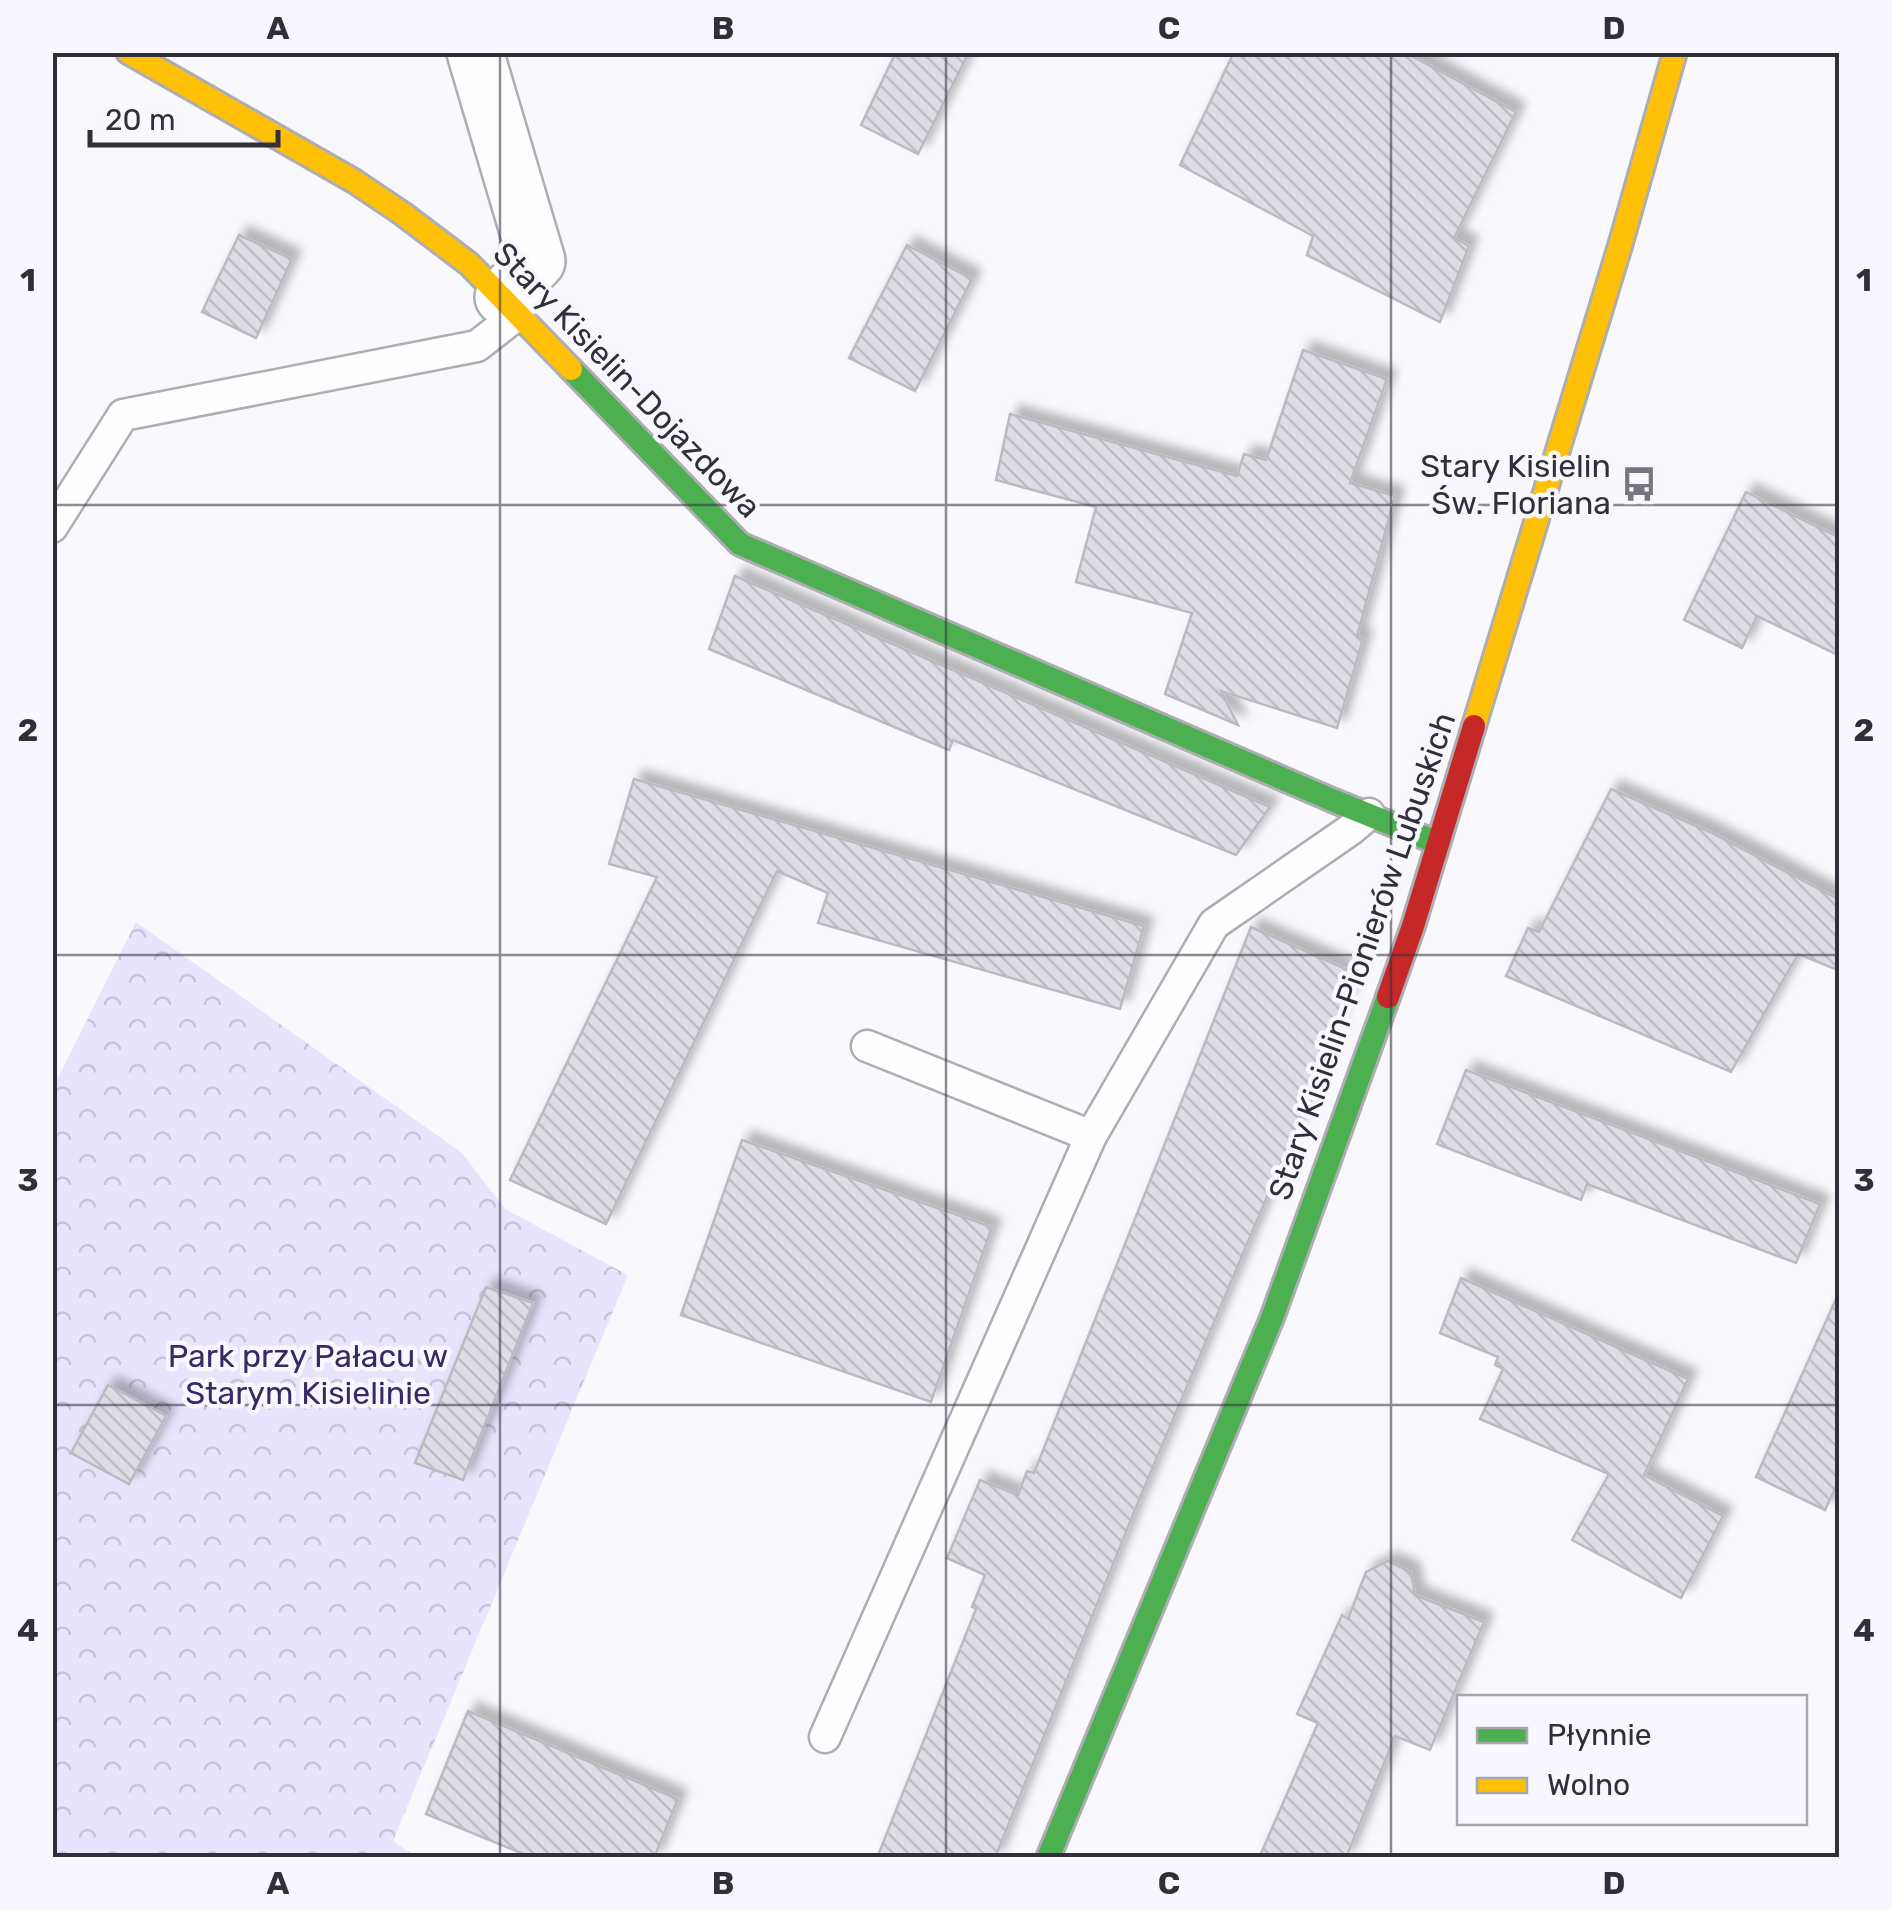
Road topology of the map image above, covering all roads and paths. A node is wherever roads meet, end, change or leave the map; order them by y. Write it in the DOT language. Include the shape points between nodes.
graph roads {
  1 [pos="128,52"];
  2 [pos="476,52"];
  3 [pos="1675,52"];
  4 [pos="510,306"];
  5 [pos="52,527"];
  6 [pos="1369,814"];
  7 [pos="1438,842"];
  8 [pos="867,1046"];
  9 [pos="1092,1136"];
  10 [pos="826,1737"];
  11 [pos="1048,1858"];
  1 -- 4 [label="street, Stary Kisielin-Dojazdowa" via="354,181 469,264"];
  2 -- 4 [label="street" via="538,261"];
  3 -- 7 [label="street, Stary Kisielin-Pionierów Lubuskich"];
  4 -- 5 [label="lane" via="477,346 123,416"];
  4 -- 6 [label="street, Stary Kisielin-Dojazdowa" via="740,544"];
  6 -- 7 [label="street, Stary Kisielin-Dojazdowa"];
  6 -- 9 [label="lane" via="1214,924"];
  7 -- 11 [label="street, Stary Kisielin-Pionierów Lubuskich" via="1272,1318"];
  8 -- 9 [label="lane"];
  9 -- 10 [label="lane"];
}
